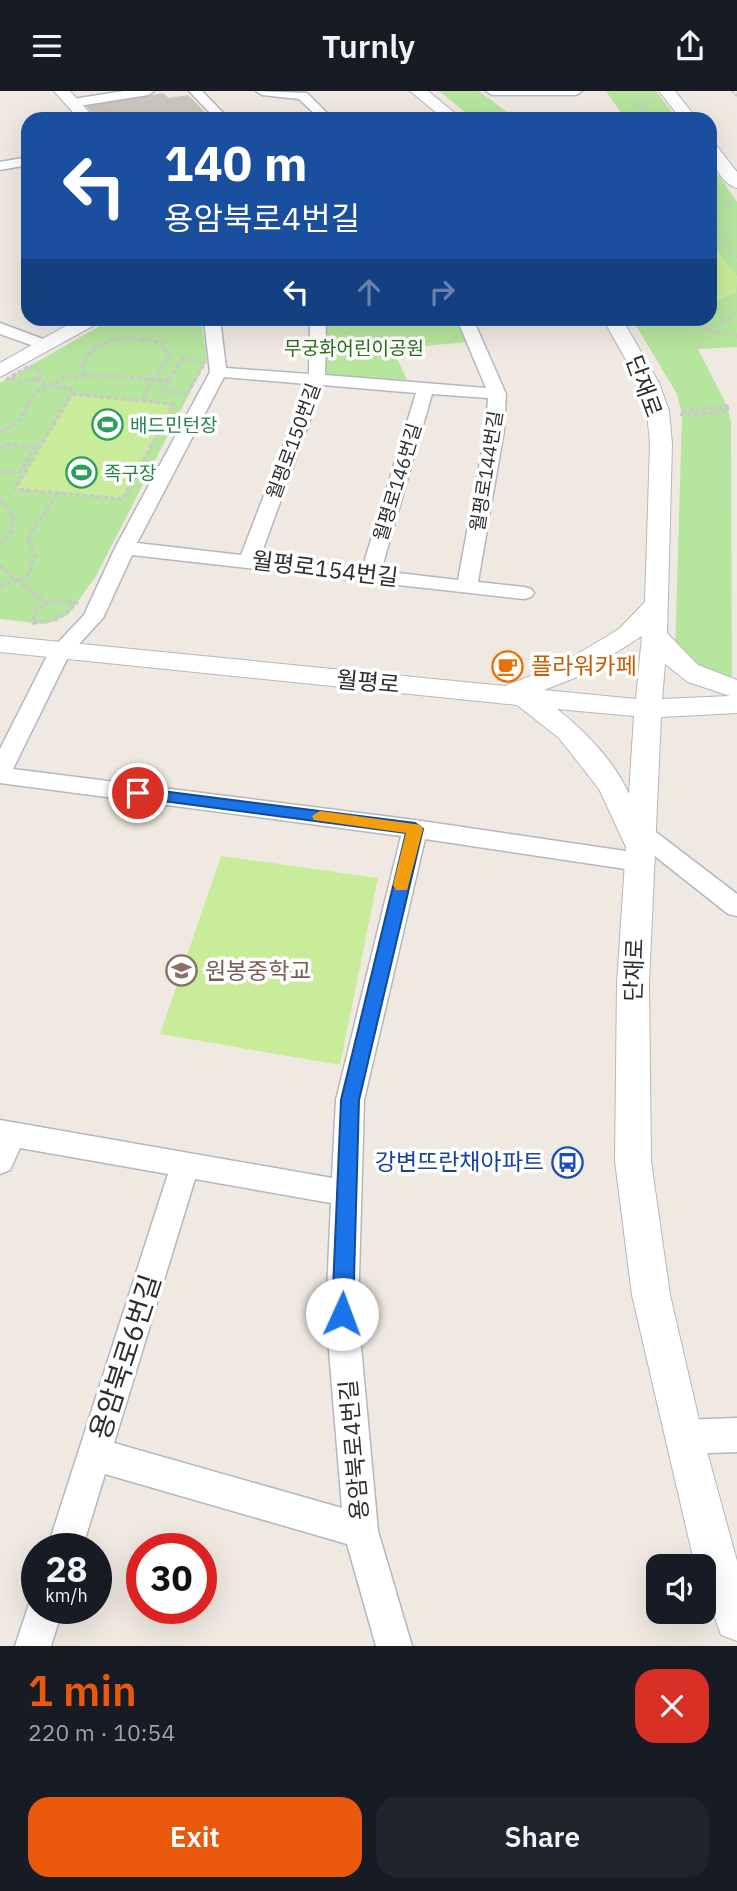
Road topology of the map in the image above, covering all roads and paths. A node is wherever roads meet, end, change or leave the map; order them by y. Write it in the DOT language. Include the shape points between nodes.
graph roads {
  1 [pos="148,91"];
  2 [pos="195,91"];
  3 [pos="262,91"];
  4 [pos="418,91"];
  5 [pos="492,91"];
  6 [pos="576,91"];
  7 [pos="732,91"];
  8 [pos="664,93"];
  9 [pos="737,96"];
  10 [pos="68,97"];
  11 [pos="643,108"];
  12 [pos="81,112"];
  13 [pos="216,112"];
  14 [pos="320,112"];
  15 [pos="445,112"];
  16 [pos="641,112"];
  17 [pos="650,112"];
  18 [pos="682,112"];
  19 [pos="717,157"];
  20 [pos="21,162"];
  21 [pos="0,166"];
  22 [pos="737,183"];
  23 [pos="730,203"];
  24 [pos="717,204"];
  25 [pos="717,234"];
  26 [pos="737,257"];
  27 [pos="737,310"];
  28 [pos="717,325"];
  29 [pos="79,326"];
  30 [pos="212,326"];
  31 [pos="318,326"];
  32 [pos="468,326"];
  33 [pos="617,326"];
  34 [pos="702,326"];
  35 [pos="714,326"];
  36 [pos="0,328"];
  37 [pos="707,329"];
  38 [pos="737,336"];
  39 [pos="45,345"];
  40 [pos="211,367"];
  41 [pos="0,371"];
  42 [pos="86,375"];
  43 [pos="36,379"];
  44 [pos="317,379"];
  45 [pos="152,380"];
  46 [pos="169,381"];
  47 [pos="47,385"];
  48 [pos="425,390"];
  49 [pos="72,394"];
  50 [pos="187,394"];
  51 [pos="497,394"];
  52 [pos="142,401"];
  53 [pos="682,415"];
  54 [pos="0,433"];
  55 [pos="0,448"];
  56 [pos="0,472"];
  57 [pos="58,493"];
  58 [pos="0,500"];
  59 [pos="0,546"];
  60 [pos="125,548"];
  61 [pos="249,560"];
  62 [pos="0,566"];
  63 [pos="370,575"];
  64 [pos="0,586"];
  65 [pos="467,586"];
  66 [pos="524,593"];
  67 [pos="46,604"];
  68 [pos="656,605"];
  69 [pos="654,633"];
  70 [pos="0,644"];
  71 [pos="60,652"];
  72 [pos="737,689"];
  73 [pos="515,696"];
  74 [pos="737,704"];
  75 [pos="648,709"];
  76 [pos="0,773"];
  77 [pos="415,829"];
  78 [pos="640,847"];
  79 [pos="737,907"];
  80 [pos="5,1133"];
  81 [pos="0,1161"];
  82 [pos="186,1165"];
  83 [pos="346,1193"];
  84 [pos="737,1435"];
  85 [pos="683,1437"];
  86 [pos="94,1454"];
  87 [pos="361,1531"];
  88 [pos="69,1533"];
  89 [pos="737,1619"];
  90 [pos="40,1624"];
  91 [pos="33,1646"];
  92 [pos="394,1646"];
  1 -- 10 [label="street"];
  2 -- 13 [label="street"];
  3 -- 14 [label="street" via="303,96"];
  4 -- 15 [label="street"];
  5 -- 6 [label="street"];
  7 -- 9 [label="path"];
  8 -- 11 [label="path" via="638,105"];
  8 -- 18 [label="street"];
  10 -- 12 [label="street"];
  11 -- 16 [label="path"];
  11 -- 17 [label="path"];
  19 -- 22 [label="street"];
  20 -- 21 [label="street"];
  23 -- 24 [label="path"];
  25 -- 26 [label="path"];
  27 -- 28 [label="path"];
  29 -- 39 [label="street"];
  30 -- 40 [label="street"];
  31 -- 44 [label="street, 월평로150번길"];
  32 -- 51 [label="street, 월평로144번길"];
  33 -- 68 [label="street, 단재로" via="649,383 658,411 662,444"];
  34 -- 37 [label="path"];
  35 -- 37 [label="path"];
  36 -- 39 [label="street"];
  37 -- 38 [label="path"];
  39 -- 41 [label="street"];
  40 -- 44 [label="street"];
  40 -- 46 [label="path" via="181,359"];
  40 -- 60 [label="street"];
  42 -- 45 [label="path"];
  42 -- 45 [label="path" via="83,361 99,345 120,338 142,338 162,343 168,350 169,358"];
  42 -- 47 [label="path"];
  43 -- 47 [label="path"];
  44 -- 48 [label="street"];
  44 -- 61 [label="street, 월평로150번길"];
  45 -- 46 [label="path"];
  45 -- 52 [label="path"];
  46 -- 50 [label="path" via="163,391"];
  47 -- 49 [label="path" via="69,389"];
  47 -- 54 [label="path" via="30,396 22,417"];
  48 -- 51 [label="street"];
  48 -- 63 [label="street, 월평로146번길"];
  49 -- 52 [label="path"];
  49 -- 52 [label="path" via="15,489 123,499 173,404"];
  51 -- 65 [label="street, 월평로144번길" via="495,430"];
  53 -- 53 [label="path" via="717,412 729,411 727,406 681,411"];
  55 -- 56 [label="path" via="36,446 20,473"];
  57 -- 64 [label="path" via="28,538 35,556 27,577"];
  58 -- 59 [label="path" via="15,518 14,530"];
  60 -- 61 [label="street, 월평로154번길"];
  60 -- 71 [label="street" via="93,618"];
  61 -- 63 [label="street, 월평로154번길"];
  62 -- 67 [label="path"];
  63 -- 65 [label="street, 월평로154번길"];
  65 -- 66 [label="street, 월평로154번길"];
  67 -- 67 [label="path" via="36,610 33,623 46,624 68,615 77,603"];
  68 -- 69 [label="street, 단재로"];
  68 -- 73 [label="street" via="628,635"];
  69 -- 72 [label="street" via="677,665 708,682"];
  69 -- 75 [label="street, 단재로"];
  70 -- 71 [label="street, 월평로"];
  71 -- 73 [label="street, 월평로"];
  71 -- 76 [label="street"];
  73 -- 75 [label="street, 월평로"];
  73 -- 78 [label="street" via="569,732 611,785"];
  74 -- 75 [label="street, 월평로"];
  75 -- 78 [label="street, 단재로"];
  76 -- 77 [label="street"];
  77 -- 78 [label="street"];
  77 -- 83 [label="street, 용암북로4번길" via="350,1100"];
  78 -- 79 [label="street"];
  78 -- 85 [label="street, 단재로" via="633,983 633,1161 651,1295"];
  80 -- 81 [label="street"];
  80 -- 82 [label="street"];
  82 -- 83 [label="street"];
  82 -- 86 [label="street, 용암북로6번길"];
  83 -- 87 [label="street, 용암북로4번길" via="342,1314"];
  84 -- 85 [label="street"];
  85 -- 89 [label="street, 단재로" via="714,1557"];
  86 -- 87 [label="street, 용암북로4번길"];
  86 -- 88 [label="street, 용암북로6번길"];
  87 -- 92 [label="street, 용암북로4번길"];
  90 -- 91 [label="street"];
}
